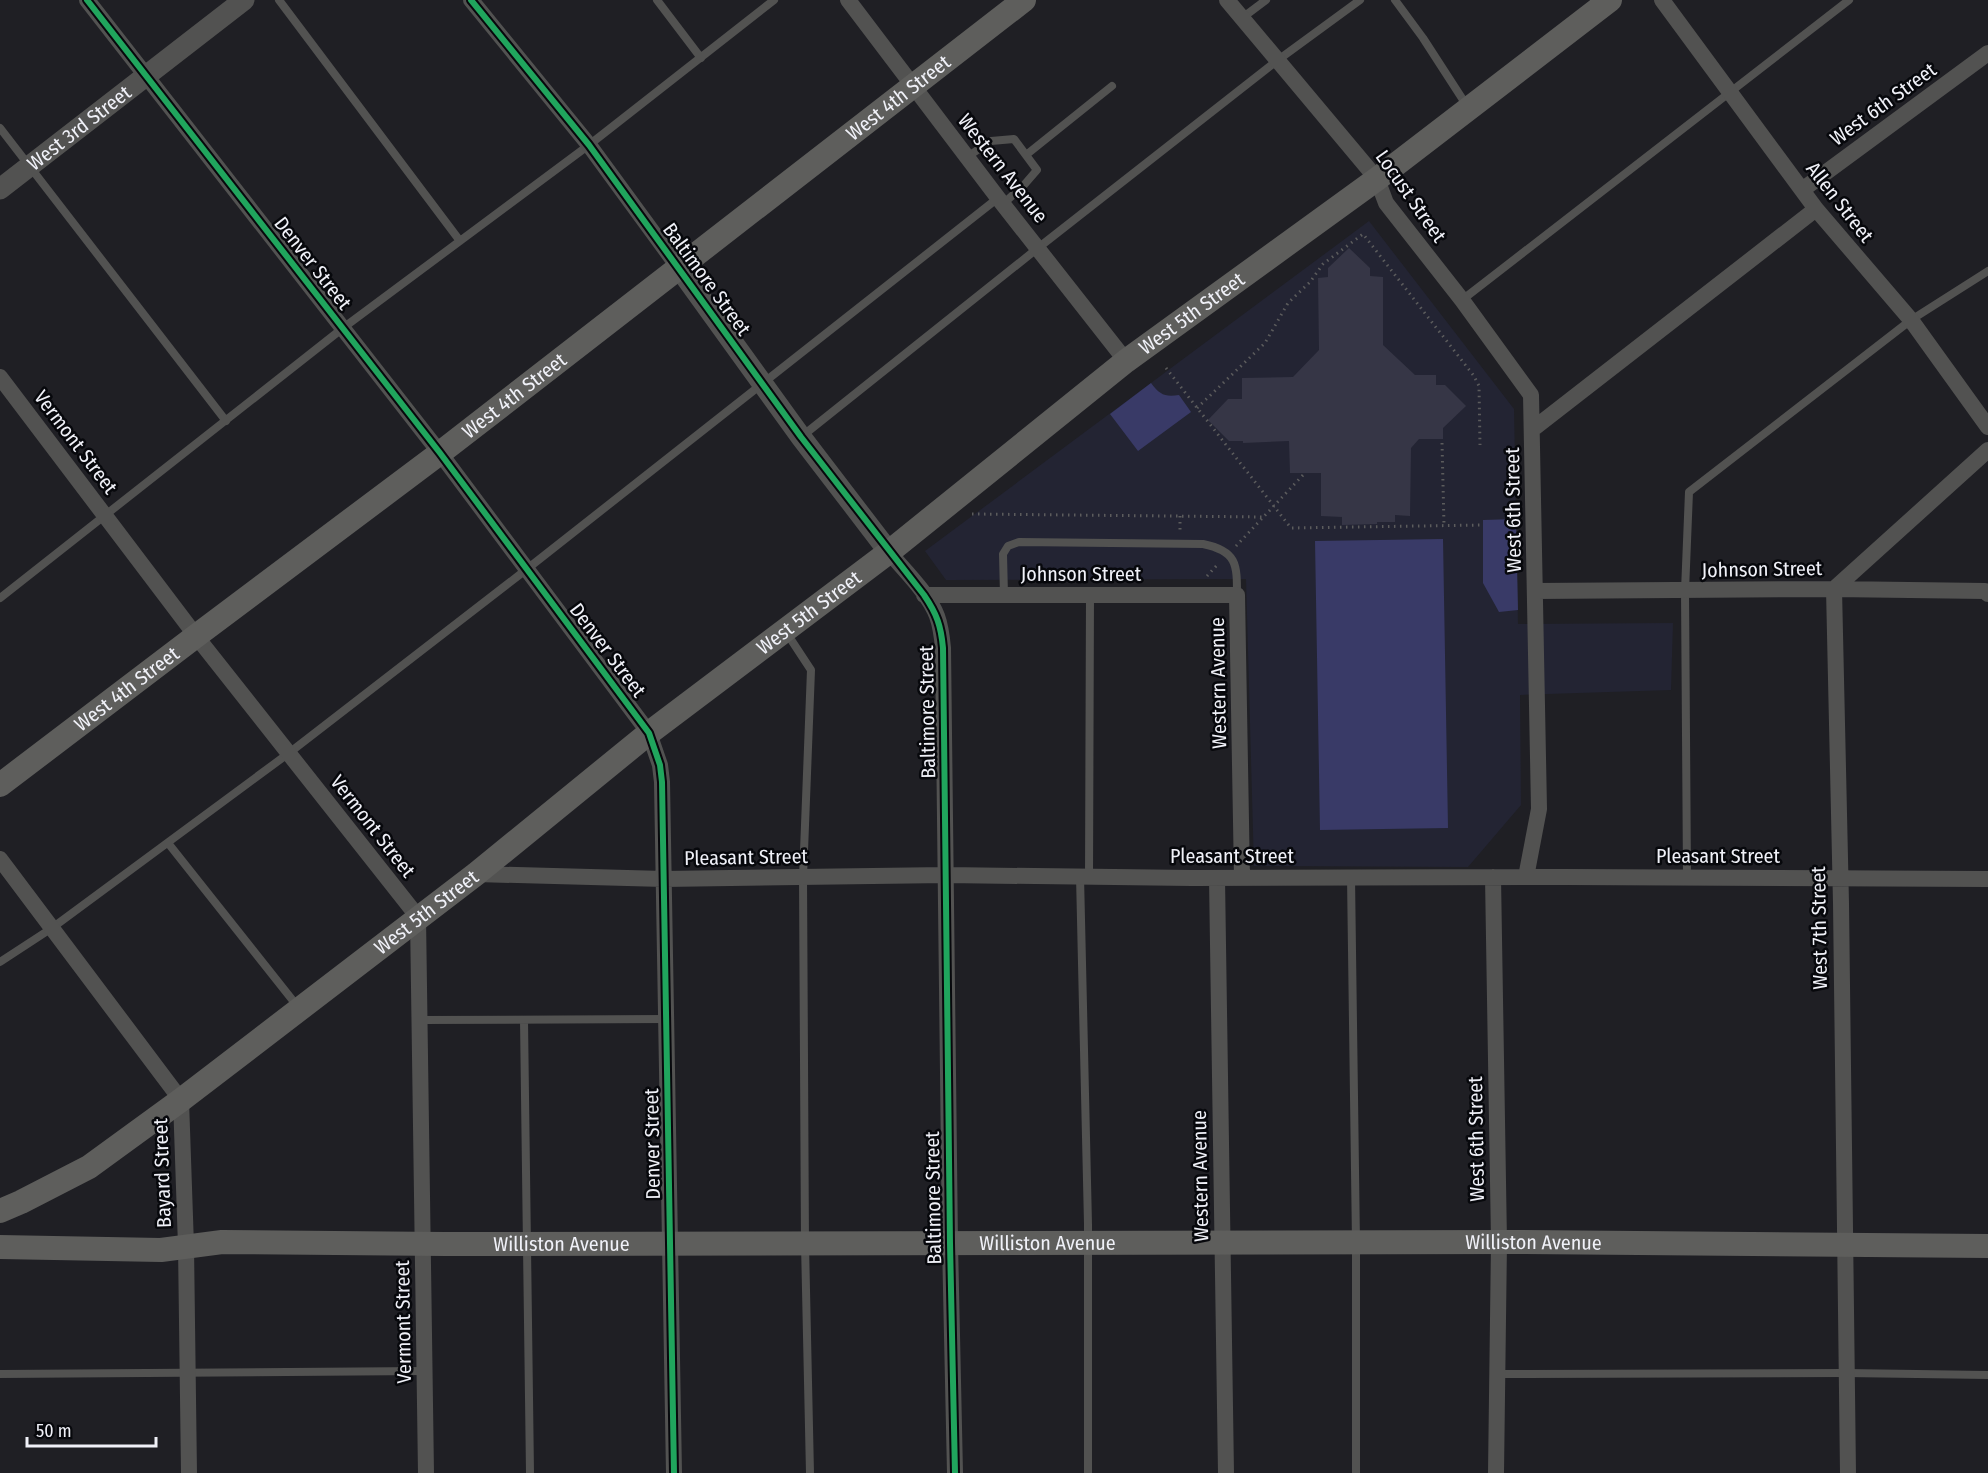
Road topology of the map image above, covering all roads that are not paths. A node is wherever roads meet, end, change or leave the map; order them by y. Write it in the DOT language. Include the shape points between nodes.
graph roads {
  1 [pos="87,0"];
  2 [pos="244,0"];
  3 [pos="279,0"];
  4 [pos="471,0"];
  5 [pos="657,0"];
  6 [pos="774,0"];
  7 [pos="848,0"];
  8 [pos="1024,0"];
  9 [pos="1227,0"];
  10 [pos="1266,0"];
  11 [pos="1360,0"];
  12 [pos="1395,0"];
  13 [pos="1610,0"];
  14 [pos="1662,0"];
  15 [pos="1850,0"];
  16 [pos="1242,18"];
  17 [pos="1988,52"];
  18 [pos="700,58"];
  19 [pos="1278,60"];
  20 [pos="146,76"];
  21 [pos="914,86"];
  22 [pos="1112,86"];
  23 [pos="1730,92"];
  24 [pos="1469,109"];
  25 [pos="0,128"];
  26 [pos="589,145"];
  27 [pos="1026,154"];
  28 [pos="967,157"];
  29 [pos="29,166"];
  30 [pos="1377,179"];
  31 [pos="0,189"];
  32 [pos="1802,190"];
  33 [pos="1001,201"];
  34 [pos="1816,209"];
  35 [pos="460,241"];
  36 [pos="1038,248"];
  37 [pos="679,268"];
  38 [pos="1988,271"];
  39 [pos="1462,300"];
  40 [pos="1911,320"];
  41 [pos="343,328"];
  42 [pos="1126,361"];
  43 [pos="0,377"];
  44 [pos="762,382"];
  45 [pos="226,421"];
  46 [pos="1988,427"];
  47 [pos="1533,429"];
  48 [pos="801,437"];
  49 [pos="1988,450"];
  50 [pos="440,453"];
  51 [pos="105,516"];
  52 [pos="889,552"];
  53 [pos="527,569"];
  54 [pos="1834,589"];
  55 [pos="1535,591"];
  56 [pos="1685,591"];
  57 [pos="1988,594"];
  58 [pos="924,595"];
  59 [pos="1004,595"];
  60 [pos="1090,595"];
  61 [pos="1237,595"];
  62 [pos="0,598"];
  63 [pos="785,630"];
  64 [pos="196,636"];
  65 [pos="649,733"];
  66 [pos="289,753"];
  67 [pos="0,785"];
  68 [pos="168,843"];
  69 [pos="0,859"];
  70 [pos="476,874"];
  71 [pos="946,875"];
  72 [pos="803,877"];
  73 [pos="1084,877"];
  74 [pos="1351,877"];
  75 [pos="1492,877"];
  76 [pos="1526,877"];
  77 [pos="1687,877"];
  78 [pos="1217,878"];
  79 [pos="1242,878"];
  80 [pos="1840,878"];
  81 [pos="664,879"];
  82 [pos="1988,879"];
  83 [pos="418,917"];
  84 [pos="52,928"];
  85 [pos="0,962"];
  86 [pos="299,1009"];
  87 [pos="666,1019"];
  88 [pos="419,1020"];
  89 [pos="524,1020"];
  90 [pos="180,1100"];
  91 [pos="0,1211"];
  92 [pos="1499,1242"];
  93 [pos="950,1243"];
  94 [pos="1356,1243"];
  95 [pos="423,1244"];
  96 [pos="528,1244"];
  97 [pos="670,1244"];
  98 [pos="806,1244"];
  99 [pos="1088,1244"];
  100 [pos="1222,1244"];
  101 [pos="1845,1245"];
  102 [pos="186,1246"];
  103 [pos="1988,1246"];
  104 [pos="0,1247"];
  105 [pos="425,1371"];
  106 [pos="188,1373"];
  107 [pos="1846,1373"];
  108 [pos="0,1374"];
  109 [pos="1497,1374"];
  110 [pos="1988,1375"];
  111 [pos="189,1473"];
  112 [pos="426,1473"];
  113 [pos="530,1473"];
  114 [pos="674,1473"];
  115 [pos="810,1473"];
  116 [pos="955,1473"];
  117 [pos="1088,1473"];
  118 [pos="1226,1473"];
  119 [pos="1356,1473"];
  120 [pos="1496,1473"];
  121 [pos="1848,1473"];
  1 -- 20 [label="street, Denver Street"];
  2 -- 20 [label="street, West 3rd Street"];
  3 -- 35 [label="lane"];
  4 -- 26 [label="street, Baltimore Street"];
  5 -- 18 [label="lane"];
  6 -- 18 [label="lane"];
  7 -- 21 [label="street, Western Avenue"];
  8 -- 21 [label="main road, West 4th Street"];
  9 -- 16 [label="street, Locust Street"];
  10 -- 16 [label="lane"];
  11 -- 19 [label="lane"];
  12 -- 24 [label="lane"];
  13 -- 24 [label="main road, West 5th Street"];
  14 -- 23 [label="street, Allen Street"];
  15 -- 23 [label="lane"];
  16 -- 19 [label="street, Locust Street"];
  17 -- 32 [label="street, West 6th Street"];
  18 -- 26 [label="lane"];
  19 -- 30 [label="street, Locust Street"];
  19 -- 36 [label="lane"];
  20 -- 29 [label="street, West 3rd Street"];
  20 -- 41 [label="street, Denver Street"];
  21 -- 28 [label="street, Western Avenue"];
  21 -- 37 [label="main road, West 4th Street"];
  22 -- 27 [label="lane"];
  23 -- 32 [label="street, Allen Street"];
  23 -- 39 [label="lane"];
  24 -- 30 [label="main road, West 5th Street"];
  25 -- 29 [label="lane"];
  26 -- 35 [label="lane"];
  26 -- 37 [label="street, Baltimore Street"];
  27 -- 28 [label="lane" via="1014,139 991,141"];
  27 -- 33 [label="lane" via="1037,170"];
  28 -- 33 [label="street, Western Avenue"];
  29 -- 31 [label="street, West 3rd Street"];
  29 -- 45 [label="lane"];
  30 -- 39 [label="street, Locust Street" via="1386,203"];
  30 -- 42 [label="main road, West 5th Street"];
  32 -- 34 [label="street, Allen Street"];
  33 -- 36 [label="street, Western Avenue"];
  33 -- 44 [label="lane"];
  34 -- 40 [label="street, Allen Street"];
  34 -- 47 [label="street, West 6th Street"];
  35 -- 41 [label="lane"];
  36 -- 42 [label="street, Western Avenue"];
  36 -- 48 [label="lane"];
  37 -- 44 [label="street, Baltimore Street"];
  37 -- 50 [label="main road, West 4th Street"];
  38 -- 40 [label="lane"];
  39 -- 47 [label="street, Locust Street" via="1531,395"];
  40 -- 46 [label="street, Allen Street"];
  40 -- 56 [label="lane" via="1689,492"];
  41 -- 45 [label="lane"];
  41 -- 50 [label="street, Denver Street"];
  42 -- 52 [label="main road, West 5th Street"];
  43 -- 51 [label="street, Vermont Street"];
  44 -- 48 [label="street, Baltimore Street"];
  44 -- 53 [label="lane"];
  45 -- 51 [label="lane"];
  47 -- 55 [label="street, West 6th Street"];
  48 -- 52 [label="street, Baltimore Street"];
  49 -- 54 [label="street"];
  50 -- 53 [label="street, Denver Street"];
  50 -- 64 [label="main road, West 4th Street"];
  51 -- 62 [label="lane"];
  51 -- 64 [label="street, Vermont Street"];
  52 -- 58 [label="street, Baltimore Street"];
  52 -- 63 [label="main road, West 5th Street"];
  53 -- 65 [label="street, Denver Street"];
  53 -- 66 [label="lane"];
  54 -- 56 [label="street, Johnson Street"];
  54 -- 57 [label="street, Johnson Street"];
  54 -- 80 [label="street, West 7th Street"];
  55 -- 56 [label="street, Johnson Street"];
  55 -- 76 [label="street, West 6th Street" via="1539,809"];
  56 -- 77 [label="lane"];
  58 -- 59 [label="street, Johnson Street"];
  58 -- 71 [label="street, Baltimore Street" via="936,614 943,648"];
  59 -- 60 [label="street, Johnson Street"];
  59 -- 61 [label="lane" via="1003,554 1008,546 1019,542 1220,547 1235,563"];
  60 -- 61 [label="street, Johnson Street"];
  60 -- 73 [label="lane"];
  61 -- 79 [label="street, Western Avenue"];
  63 -- 65 [label="main road, West 5th Street"];
  63 -- 72 [label="lane" via="811,670"];
  64 -- 66 [label="street, Vermont Street"];
  64 -- 67 [label="main road, West 4th Street"];
  65 -- 70 [label="main road, West 5th Street"];
  65 -- 81 [label="street, Denver Street" via="662,782"];
  66 -- 68 [label="lane"];
  66 -- 83 [label="street, Vermont Street"];
  68 -- 84 [label="lane"];
  68 -- 86 [label="lane"];
  69 -- 84 [label="street, Bayard Street"];
  70 -- 81 [label="street, Pleasant Street"];
  70 -- 83 [label="main road, West 5th Street"];
  71 -- 72 [label="street, Pleasant Street"];
  71 -- 73 [label="street, Pleasant Street"];
  71 -- 93 [label="street, Baltimore Street"];
  72 -- 81 [label="street, Pleasant Street"];
  72 -- 98 [label="lane"];
  73 -- 78 [label="street, Pleasant Street"];
  73 -- 99 [label="lane"];
  74 -- 75 [label="street, Pleasant Street"];
  74 -- 79 [label="street, Pleasant Street"];
  74 -- 94 [label="lane"];
  75 -- 76 [label="street, Pleasant Street"];
  75 -- 92 [label="street, West 6th Street"];
  76 -- 77 [label="street, Pleasant Street"];
  77 -- 80 [label="street, Pleasant Street"];
  78 -- 79 [label="street, Pleasant Street"];
  78 -- 100 [label="street, Western Avenue"];
  80 -- 82 [label="street, Pleasant Street"];
  80 -- 101 [label="street, West 7th Street"];
  81 -- 87 [label="street, Denver Street"];
  83 -- 86 [label="main road, West 5th Street"];
  83 -- 88 [label="street, Vermont Street"];
  84 -- 85 [label="lane"];
  84 -- 90 [label="street, Bayard Street"];
  86 -- 90 [label="main road, West 5th Street"];
  87 -- 89 [label="lane"];
  87 -- 97 [label="street, Denver Street"];
  88 -- 89 [label="lane"];
  88 -- 95 [label="street, Vermont Street"];
  89 -- 96 [label="lane"];
  90 -- 91 [label="main road, West 5th Street" via="89,1167"];
  90 -- 102 [label="street, Bayard Street"];
  92 -- 94 [label="main road, Williston Avenue"];
  92 -- 101 [label="main road, Williston Avenue"];
  92 -- 109 [label="street, West 6th Street"];
  93 -- 98 [label="main road, Williston Avenue"];
  93 -- 99 [label="main road, Williston Avenue"];
  93 -- 116 [label="street, Baltimore Street"];
  94 -- 100 [label="main road, Williston Avenue"];
  94 -- 119 [label="lane"];
  95 -- 96 [label="main road, Williston Avenue"];
  95 -- 102 [label="main road, Williston Avenue" via="222,1242"];
  95 -- 105 [label="street, Vermont Street"];
  96 -- 97 [label="main road, Williston Avenue"];
  96 -- 113 [label="lane"];
  97 -- 98 [label="main road, Williston Avenue"];
  97 -- 114 [label="street, Denver Street"];
  98 -- 115 [label="lane"];
  99 -- 100 [label="main road, Williston Avenue"];
  99 -- 117 [label="lane"];
  100 -- 118 [label="street, Western Avenue"];
  101 -- 103 [label="main road, Williston Avenue"];
  101 -- 107 [label="street, West 7th Street"];
  102 -- 104 [label="main road, Williston Avenue" via="160,1250"];
  102 -- 106 [label="street, Bayard Street"];
  105 -- 106 [label="lane"];
  105 -- 112 [label="street, Vermont Street"];
  106 -- 108 [label="lane"];
  106 -- 111 [label="street, Bayard Street"];
  107 -- 109 [label="lane"];
  107 -- 110 [label="lane"];
  107 -- 121 [label="street, West 7th Street"];
  109 -- 120 [label="street, West 6th Street"];
}
